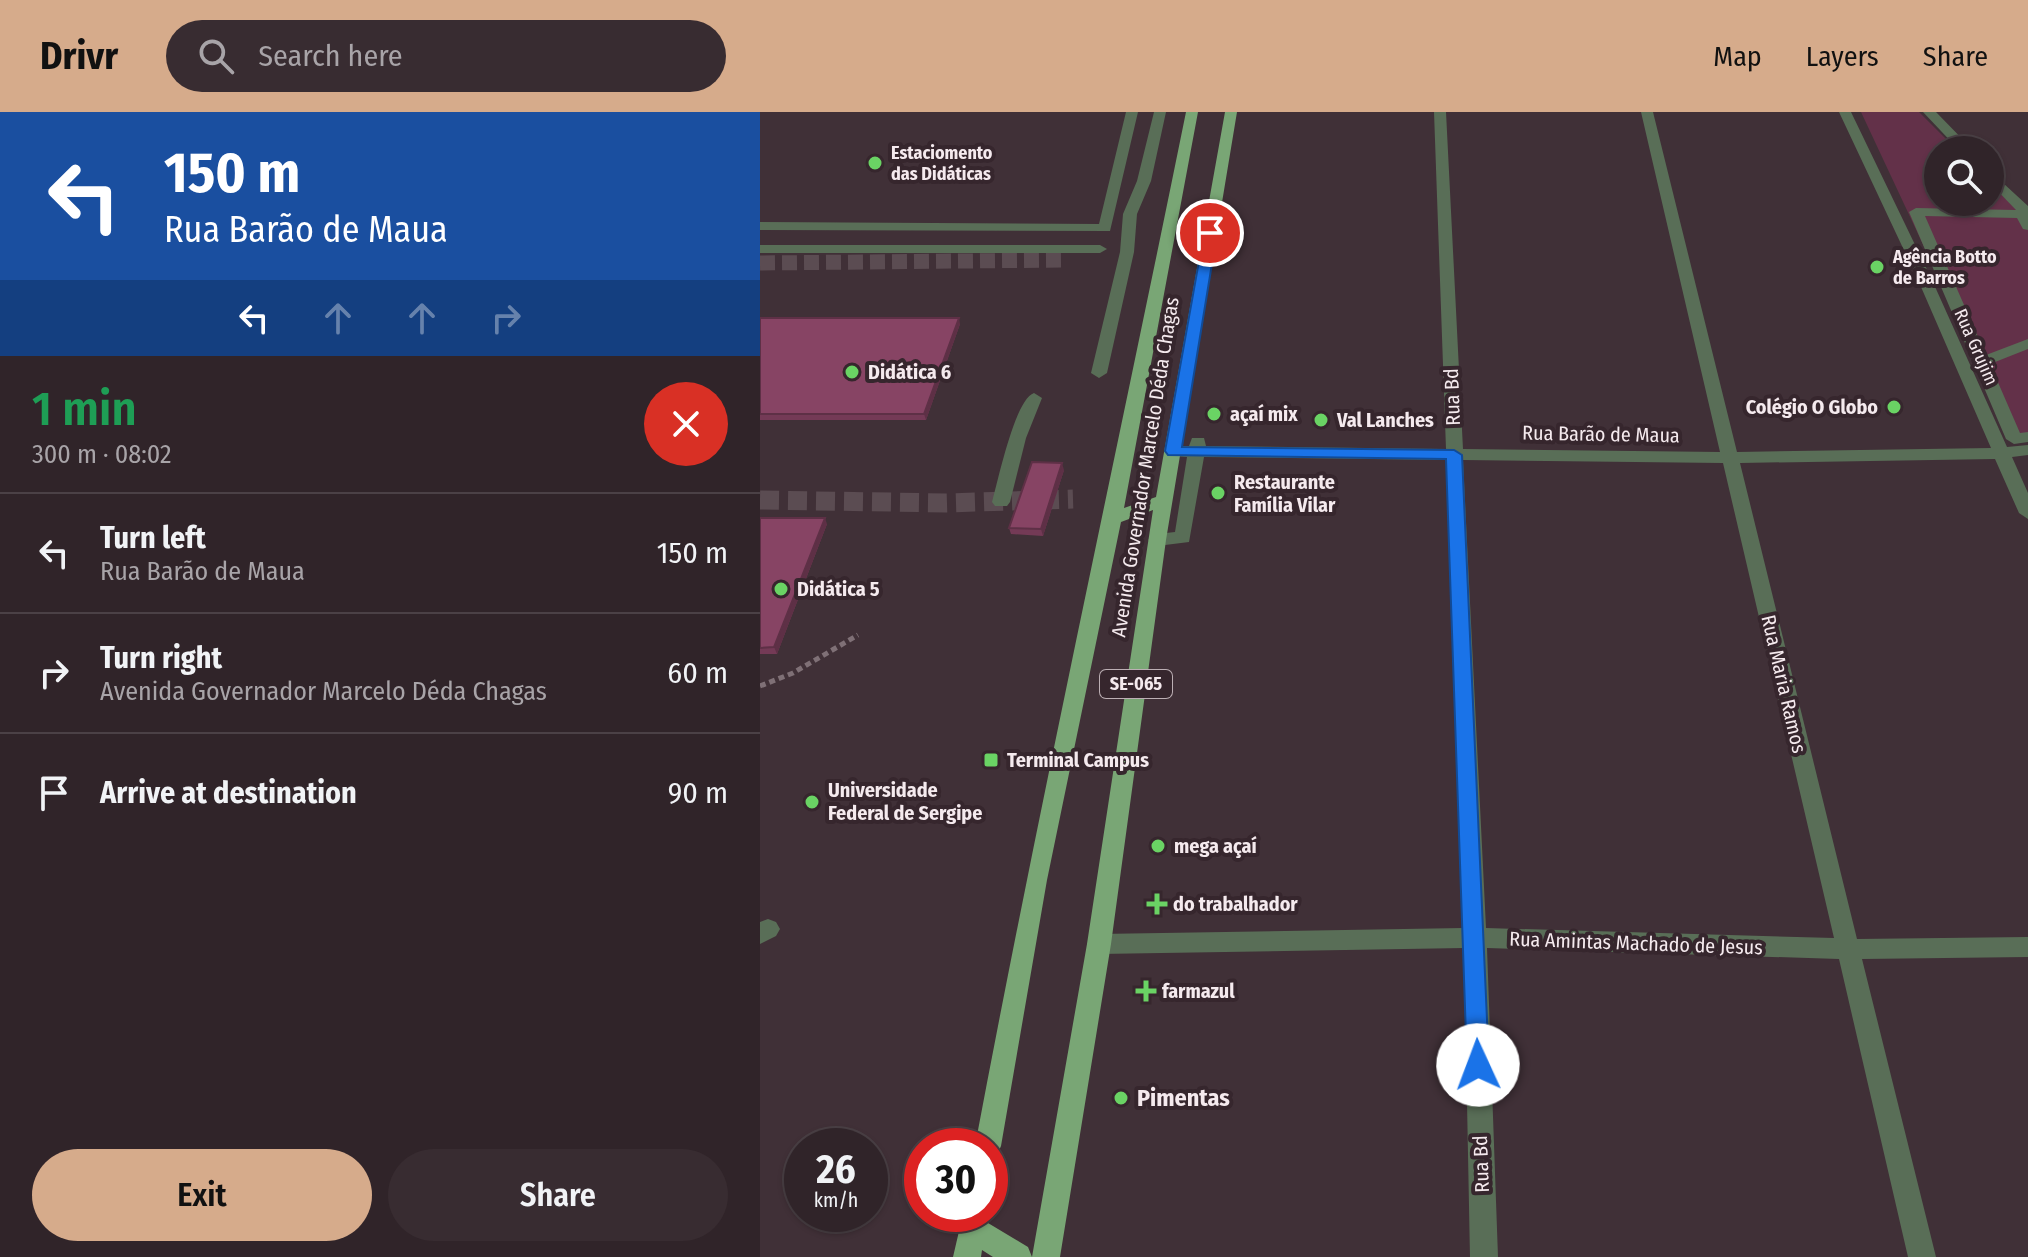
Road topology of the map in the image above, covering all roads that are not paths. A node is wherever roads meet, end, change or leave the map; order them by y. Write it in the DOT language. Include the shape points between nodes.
graph roads {
  1 [pos="1132,112"];
  2 [pos="1160,112"];
  3 [pos="1192,112"];
  4 [pos="1231,112"];
  5 [pos="1440,112"];
  6 [pos="1647,112"];
  7 [pos="1845,112"];
  8 [pos="1929,112"];
  9 [pos="1952,136"];
  10 [pos="2004,189"];
  11 [pos="2028,214"];
  12 [pos="760,226"];
  13 [pos="2028,226"];
  14 [pos="760,249"];
  15 [pos="1100,249"];
  16 [pos="2028,344"];
  17 [pos="1981,362"];
  18 [pos="1099,373"];
  19 [pos="1034,398"];
  20 [pos="2028,437"];
  21 [pos="1978,442"];
  22 [pos="1479,448"];
  23 [pos="2028,450"];
  24 [pos="1173,451"];
  25 [pos="1454,451"];
  26 [pos="1754,451"];
  27 [pos="1194,452"];
  28 [pos="2001,453"];
  29 [pos="1729,454"];
  30 [pos="1164,500"];
  31 [pos="1001,502"];
  32 [pos="2028,513"];
  33 [pos="1113,518"];
  34 [pos="1157,540"];
  35 [pos="1475,938"];
  36 [pos="1099,944"];
  37 [pos="2028,947"];
  38 [pos="1848,949"];
  39 [pos="991,1128"];
  40 [pos="972,1232"];
  41 [pos="987,1232"];
  42 [pos="967,1257"];
  43 [pos="1018,1257"];
  44 [pos="1046,1257"];
  45 [pos="1484,1257"];
  46 [pos="1922,1257"];
  1 -- 12 [label="street" via="1105,228"];
  2 -- 18 [label="street" via="1144,181 1130,214 1127,252"];
  3 -- 33 [label="main road, Avenida Governador Marcelo Déda Chagas / SE-065"];
  4 -- 24 [label="main road, Avenida Governador Marcelo Déda Chagas / SE-065"];
  5 -- 25 [label="street, Rua Bd"];
  6 -- 29 [label="street, Rua Maria Ramos"];
  7 -- 28 [label="street, Rua Grujim"];
  8 -- 9 [label="street"];
  10 -- 11 [label="street"];
  13 -- 17 [label="street" via="2022,214 1916,212"];
  14 -- 15 [label="street"];
  16 -- 17 [label="street"];
  17 -- 20 [label="street" via="2014,439"];
  19 -- 31 [label="street"];
  21 -- 26 [label="street"];
  22 -- 29 [label="street"];
  23 -- 28 [label="street, Rua Barão de Maua"];
  24 -- 27 [label="street, Rua Barão de Maua"];
  24 -- 30 [label="main road, Avenida Governador Marcelo Déda Chagas / SE-065"];
  25 -- 27 [label="street, Rua Barão de Maua"];
  25 -- 29 [label="street, Rua Barão de Maua"];
  25 -- 35 [label="street, Rua Bd"];
  27 -- 34 [label="street" via="1183,538"];
  28 -- 29 [label="street, Rua Barão de Maua"];
  28 -- 32 [label="street, Rua Grujim"];
  29 -- 38 [label="street, Rua Maria Ramos"];
  30 -- 33 [label="main road"];
  30 -- 34 [label="main road, Avenida Governador Marcelo Déda Chagas / SE-065"];
  33 -- 39 [label="main road, Avenida Governador Marcelo Déda Chagas / SE-065" via="1036,880"];
  34 -- 36 [label="main road, Avenida Governador Marcelo Déda Chagas / SE-065"];
  35 -- 36 [label="street, Rua Amintas Machado de Jesus"];
  35 -- 38 [label="street, Rua Amintas Machado de Jesus"];
  35 -- 45 [label="street, Rua Bd"];
  36 -- 44 [label="main road, Avenida Governador Marcelo Déda Chagas / SE-065"];
  37 -- 38 [label="street, Rua Amintas Machado de Jesus"];
  38 -- 46 [label="street, Rua Maria Ramos"];
  40 -- 42 [label="main road"];
  41 -- 43 [label="main road"];
}
